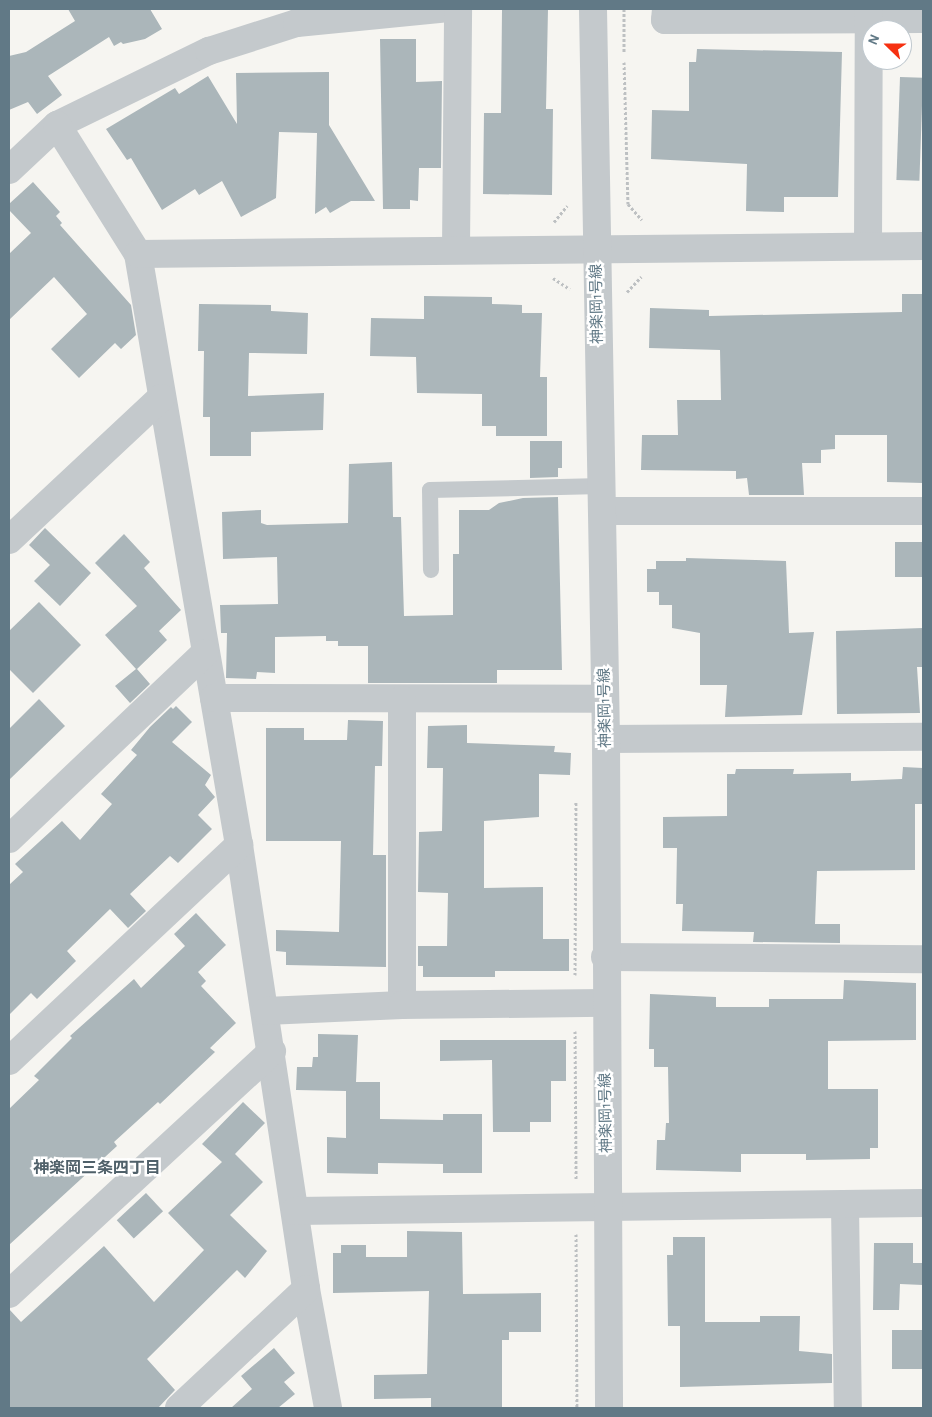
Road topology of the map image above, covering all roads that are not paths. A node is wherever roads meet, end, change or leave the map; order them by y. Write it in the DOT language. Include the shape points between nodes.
graph roads {
  1 [pos="441,9"];
  2 [pos="458,9"];
  3 [pos="593,9"];
  4 [pos="666,9"];
  5 [pos="869,14"];
  6 [pos="923,19"];
  7 [pos="57,125"];
  8 [pos="9,170"];
  9 [pos="868,246"];
  10 [pos="923,246"];
  11 [pos="597,248"];
  12 [pos="456,249"];
  13 [pos="138,254"];
  14 [pos="161,398"];
  15 [pos="602,498"];
  16 [pos="923,511"];
  17 [pos="9,540"];
  18 [pos="431,570"];
  19 [pos="205,653"];
  20 [pos="214,698"];
  21 [pos="604,699"];
  22 [pos="402,700"];
  23 [pos="923,736"];
  24 [pos="606,739"];
  25 [pos="9,839"];
  26 [pos="239,845"];
  27 [pos="605,958"];
  28 [pos="923,959"];
  29 [pos="605,1003"];
  30 [pos="402,1005"];
  31 [pos="266,1011"];
  32 [pos="272,1051"];
  33 [pos="9,1060"];
  34 [pos="923,1203"];
  35 [pos="845,1204"];
  36 [pos="607,1206"];
  37 [pos="295,1211"];
  38 [pos="306,1289"];
  39 [pos="9,1294"];
  40 [pos="178,1408"];
  41 [pos="328,1408"];
  42 [pos="609,1408"];
  43 [pos="848,1408"];
  1 -- 7 [label="street" via="297,23 209,51"];
  2 -- 12 [label="street"];
  3 -- 11 [label="street, 神楽岡1号線"];
  4 -- 5 [label="street" via="665,20"];
  5 -- 6 [label="street"];
  5 -- 9 [label="street"];
  7 -- 8 [label="street"];
  7 -- 13 [label="street"];
  9 -- 10 [label="street"];
  9 -- 11 [label="street"];
  11 -- 12 [label="street"];
  11 -- 15 [label="street, 神楽岡1号線"];
  12 -- 13 [label="street"];
  13 -- 14 [label="street"];
  14 -- 17 [label="street"];
  14 -- 19 [label="street"];
  15 -- 16 [label="street"];
  15 -- 18 [label="lane" via="430,490"];
  15 -- 21 [label="street, 神楽岡1号線"];
  19 -- 20 [label="street"];
  19 -- 25 [label="street"];
  20 -- 22 [label="street"];
  20 -- 26 [label="street"];
  21 -- 22 [label="street"];
  21 -- 24 [label="street, 神楽岡1号線"];
  22 -- 30 [label="street"];
  23 -- 24 [label="street"];
  24 -- 27 [label="street, 神楽岡1号線"];
  26 -- 31 [label="street"];
  26 -- 33 [label="street"];
  27 -- 28 [label="street"];
  27 -- 29 [label="street, 神楽岡1号線"];
  29 -- 30 [label="street"];
  29 -- 36 [label="street, 神楽岡1号線"];
  30 -- 31 [label="street"];
  31 -- 32 [label="street"];
  32 -- 37 [label="street"];
  32 -- 39 [label="street"];
  34 -- 35 [label="street"];
  35 -- 36 [label="street"];
  35 -- 43 [label="street"];
  36 -- 37 [label="street"];
  36 -- 42 [label="street, 神楽岡1号線"];
  37 -- 38 [label="street"];
  38 -- 40 [label="street"];
  38 -- 41 [label="street"];
}
